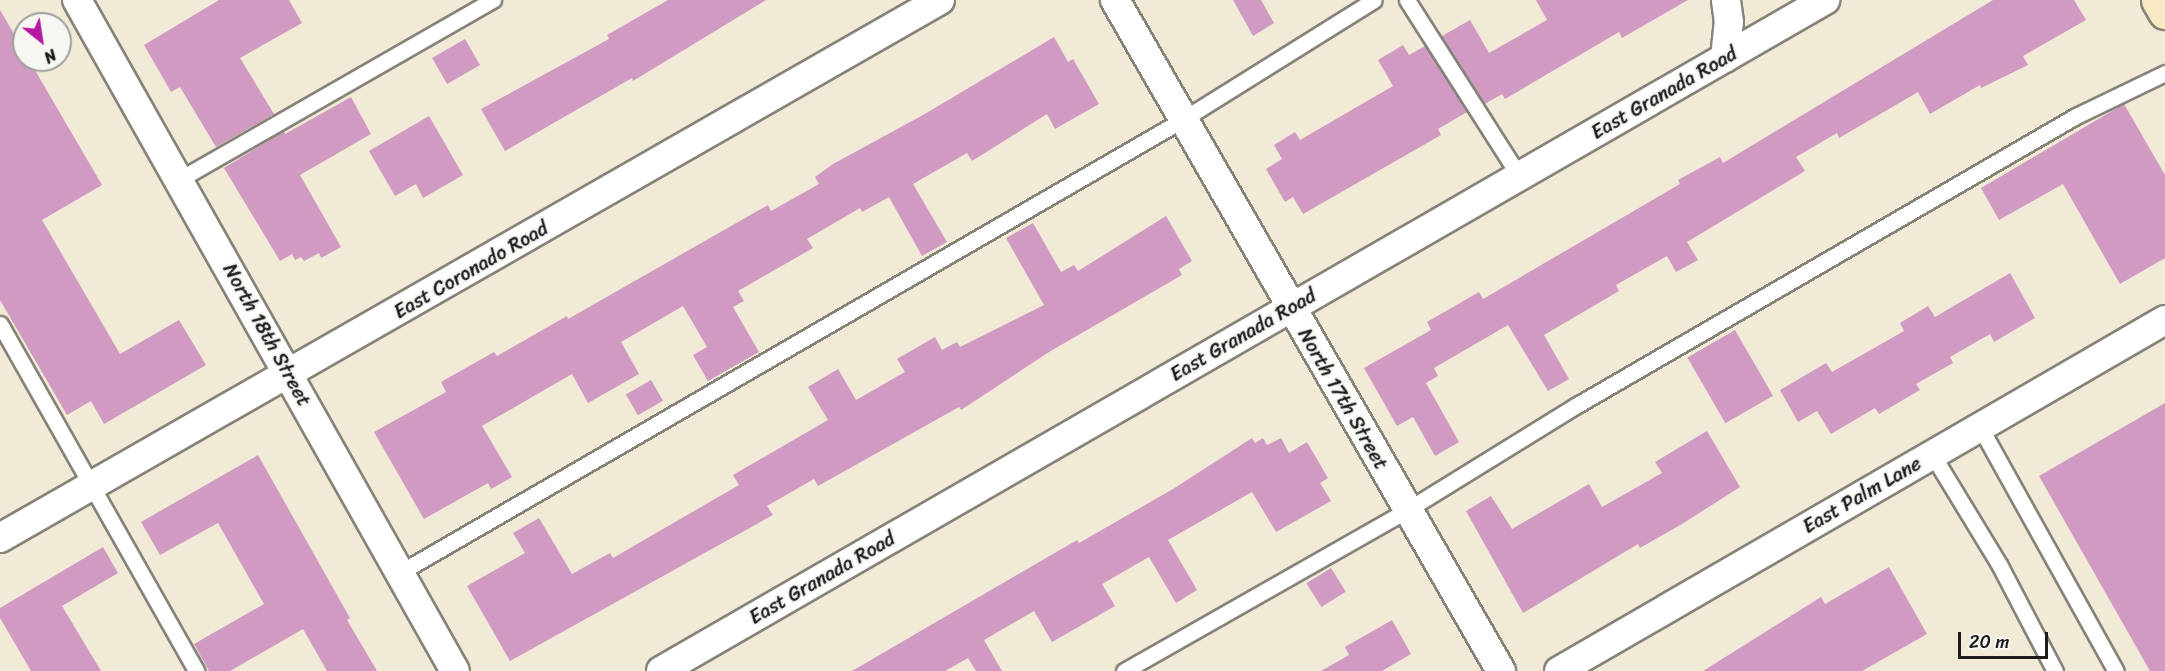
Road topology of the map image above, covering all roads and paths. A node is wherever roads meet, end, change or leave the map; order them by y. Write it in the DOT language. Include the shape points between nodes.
graph roads {
  1 [pos="77,0"];
  2 [pos="493,0"];
  3 [pos="940,0"];
  4 [pos="1114,0"];
  5 [pos="1374,0"];
  6 [pos="1407,0"];
  7 [pos="1726,0"];
  8 [pos="1825,0"];
  9 [pos="2158,0"];
  10 [pos="2165,12"];
  11 [pos="1725,58"];
  12 [pos="2165,73"];
  13 [pos="1182,120"];
  14 [pos="1519,176"];
  15 [pos="180,179"];
  16 [pos="1291,308"];
  17 [pos="2165,320"];
  18 [pos="0,324"];
  19 [pos="289,375"];
  20 [pos="1980,427"];
  21 [pos="1932,454"];
  22 [pos="91,485"];
  23 [pos="1407,510"];
  24 [pos="0,538"];
  25 [pos="399,573"];
  26 [pos="196,671"];
  27 [pos="455,671"];
  28 [pos="661,671"];
  29 [pos="1124,671"];
  30 [pos="1502,671"];
  31 [pos="1559,671"];
  32 [pos="2055,671"];
  33 [pos="2116,671"];
  1 -- 15 [label="street, North 18th Street"];
  2 -- 15 [label="lane"];
  3 -- 19 [label="street, East Coronado Road"];
  4 -- 13 [label="street, North 17th Street"];
  5 -- 13 [label="lane"];
  6 -- 14 [label="lane"];
  7 -- 11 [label="street" via="1729,22"];
  8 -- 11 [label="street, East Granada Road"];
  9 -- 10 [label="main road"];
  11 -- 14 [label="street, East Granada Road"];
  12 -- 23 [label="lane" via="2076,116 1578,405"];
  13 -- 16 [label="street, North 17th Street"];
  13 -- 25 [label="lane"];
  14 -- 16 [label="street, East Granada Road"];
  15 -- 19 [label="street, North 18th Street"];
  16 -- 23 [label="street, North 17th Street"];
  16 -- 28 [label="street, East Granada Road"];
  17 -- 20 [label="street, East Palm Lane"];
  18 -- 22 [label="lane"];
  19 -- 22 [label="street, East Coronado Road"];
  19 -- 25 [label="street, North 18th Street"];
  20 -- 21 [label="street, East Palm Lane"];
  20 -- 33 [label="lane"];
  21 -- 31 [label="street, East Palm Lane"];
  21 -- 32 [label="lane" via="2000,566"];
  22 -- 24 [label="street, East Coronado Road"];
  22 -- 26 [label="lane"];
  23 -- 29 [label="lane"];
  23 -- 30 [label="street, North 17th Street"];
  25 -- 27 [label="street, North 18th Street"];
}
